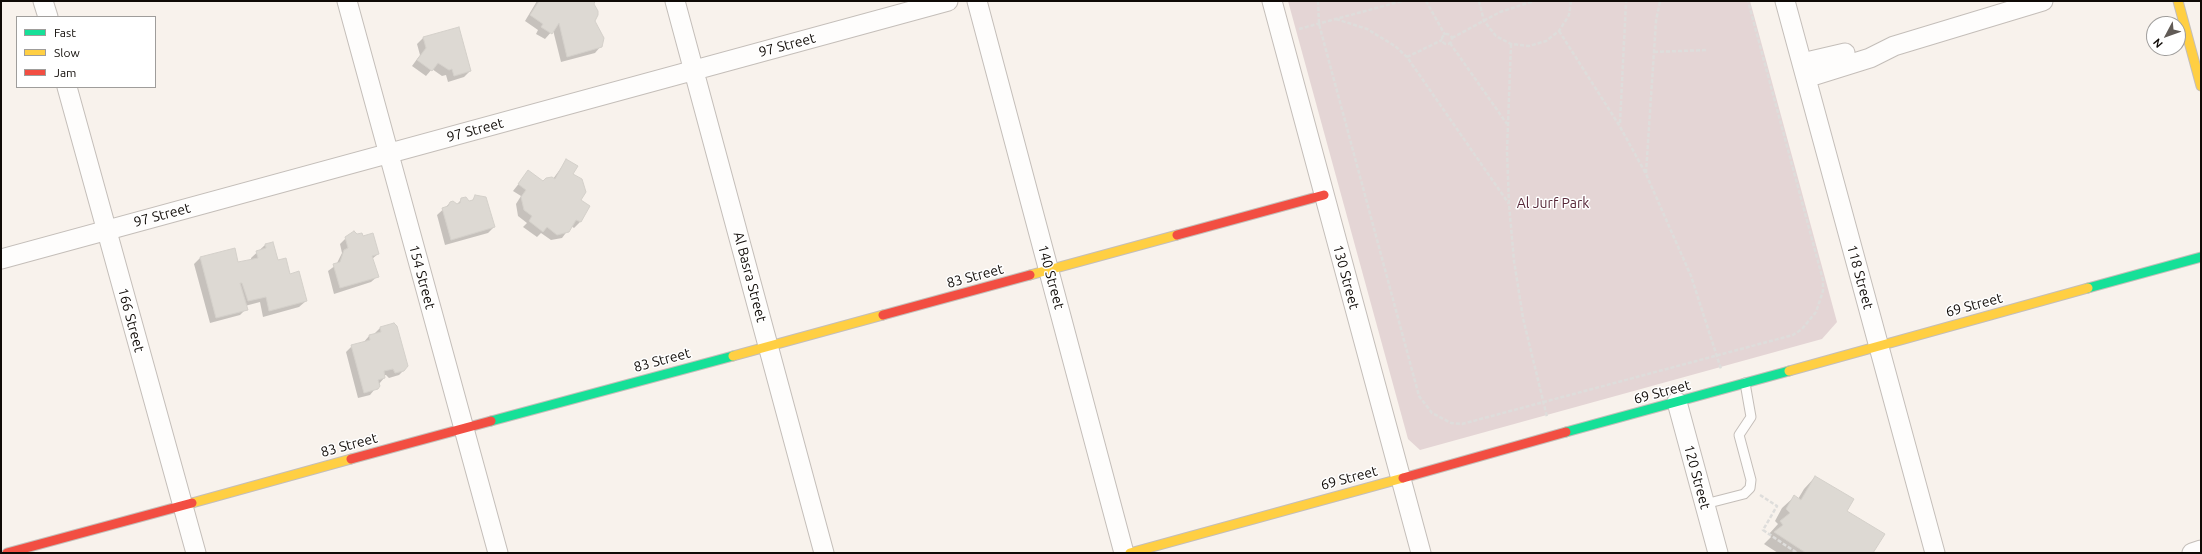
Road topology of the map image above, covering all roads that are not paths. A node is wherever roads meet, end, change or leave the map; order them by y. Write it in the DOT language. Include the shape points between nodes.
graph roads {
  1 [pos="43,1"];
  2 [pos="347,1"];
  3 [pos="675,1"];
  4 [pos="948,1"];
  5 [pos="977,1"];
  6 [pos="1272,1"];
  7 [pos="1785,1"];
  8 [pos="2043,1"];
  9 [pos="2178,1"];
  10 [pos="48,16"];
  11 [pos="694,70"];
  12 [pos="1804,71"];
  13 [pos="2201,86"];
  14 [pos="67,88"];
  15 [pos="389,153"];
  16 [pos="1324,195"];
  17 [pos="106,230"];
  18 [pos="2201,257"];
  19 [pos="1,259"];
  20 [pos="1049,270"];
  21 [pos="768,346"];
  22 [pos="1879,346"];
  23 [pos="1745,383"];
  24 [pos="1677,402"];
  25 [pos="464,428"];
  26 [pos="1401,478"];
  27 [pos="1704,504"];
  28 [pos="182,505"];
  29 [pos="2201,550"];
  30 [pos="8,553"];
  31 [pos="196,553"];
  32 [pos="498,553"];
  33 [pos="824,553"];
  34 [pos="1124,553"];
  35 [pos="1130,553"];
  36 [pos="1422,553"];
  37 [pos="1718,553"];
  38 [pos="1934,553"];
  39 [pos="2192,553"];
  1 -- 10 [label="street"];
  2 -- 15 [label="street, 154 Street"];
  3 -- 11 [label="street, Al Basra Street"];
  4 -- 11 [label="street, 97 Street"];
  5 -- 20 [label="street, 140 Street"];
  6 -- 16 [label="street, 130 Street"];
  7 -- 12 [label="street, 118 Street"];
  8 -- 12 [label="street" via="1894,46 1870,58"];
  9 -- 13 [label="street"];
  11 -- 15 [label="street, 97 Street"];
  11 -- 21 [label="street, Al Basra Street"];
  12 -- 22 [label="street, 118 Street"];
  14 -- 17 [label="street, 166 Street"];
  15 -- 17 [label="street, 97 Street"];
  15 -- 25 [label="street, 154 Street"];
  16 -- 20 [label="street, 83 Street"];
  16 -- 26 [label="street, 130 Street"];
  17 -- 19 [label="street, 97 Street"];
  17 -- 28 [label="street, 166 Street"];
  18 -- 22 [label="street, 69 Street"];
  20 -- 21 [label="street, 83 Street"];
  20 -- 34 [label="street, 140 Street"];
  21 -- 25 [label="street, 83 Street"];
  21 -- 33 [label="street, Al Basra Street"];
  22 -- 23 [label="street, 69 Street"];
  22 -- 38 [label="street, 118 Street"];
  23 -- 24 [label="street, 69 Street"];
  23 -- 27 [label="lane" via="1751,417 1739,435 1751,480 1750,488 1744,494"];
  24 -- 26 [label="street, 69 Street"];
  24 -- 27 [label="street, 120 Street"];
  25 -- 28 [label="street, 83 Street"];
  25 -- 32 [label="street, 154 Street"];
  26 -- 35 [label="street, 69 Street"];
  26 -- 36 [label="street, 130 Street"];
  27 -- 37 [label="street, 120 Street"];
  28 -- 30 [label="street, 83 Street"];
  28 -- 31 [label="street, 166 Street"];
  29 -- 39 [label="street"];
}
